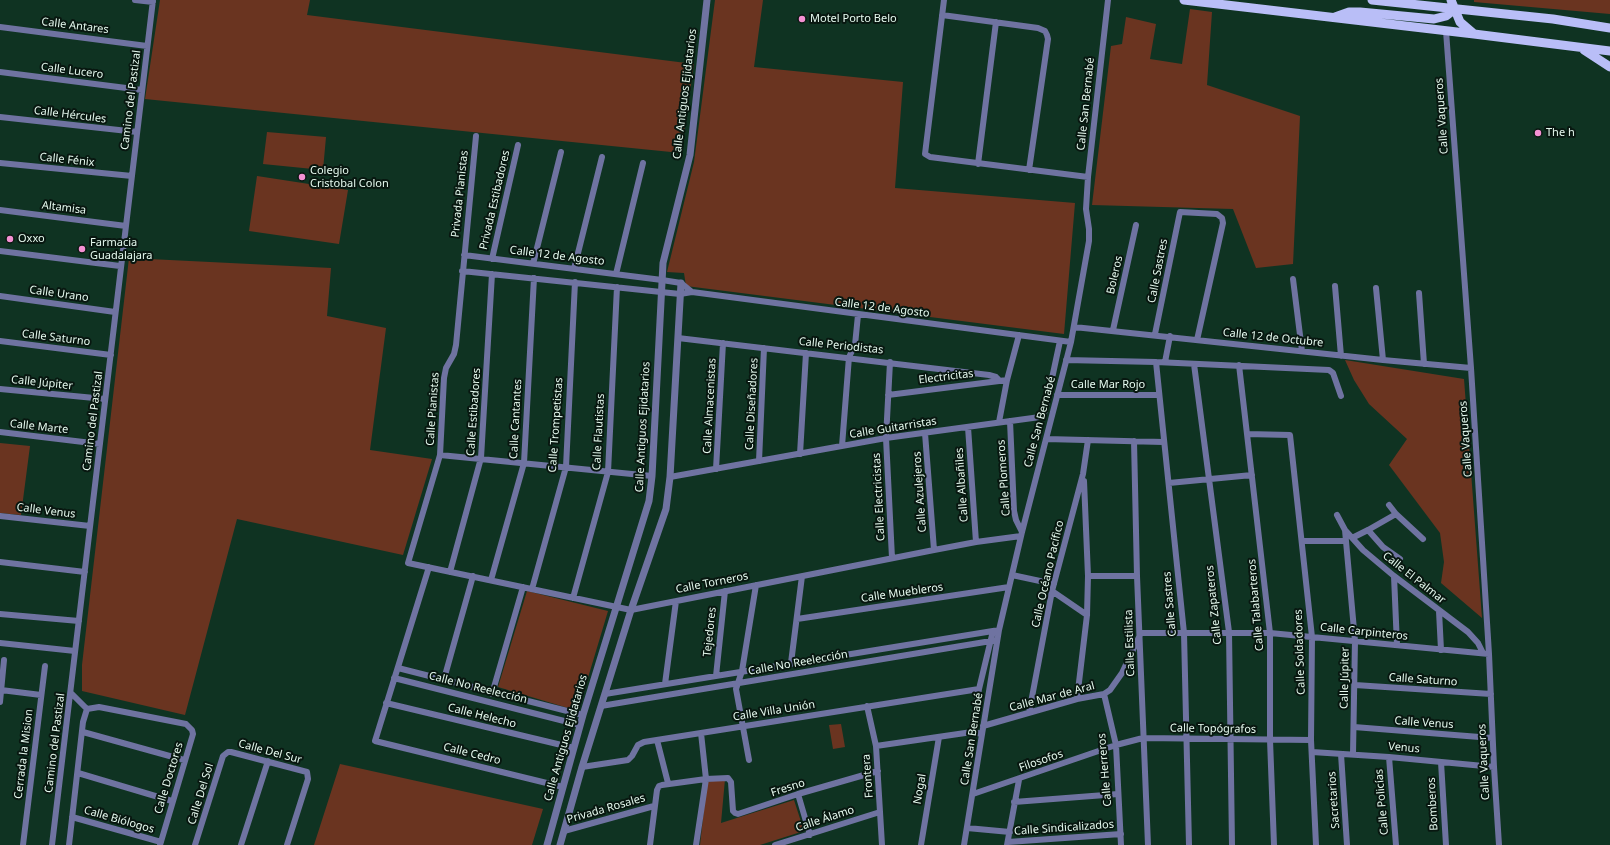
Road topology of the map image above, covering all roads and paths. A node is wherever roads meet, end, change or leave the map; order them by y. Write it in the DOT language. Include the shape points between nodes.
graph roads {
  1 [pos="135,0"];
  2 [pos="707,0"];
  3 [pos="944,0"];
  4 [pos="1108,0"];
  5 [pos="1184,0"];
  6 [pos="1372,0"];
  7 [pos="1451,0"];
  8 [pos="1459,0"];
  9 [pos="153,1"];
  10 [pos="1455,9"];
  11 [pos="942,15"];
  12 [pos="1334,18"];
  13 [pos="996,22"];
  14 [pos="1590,26"];
  15 [pos="0,27"];
  16 [pos="1610,28"];
  17 [pos="1446,31"];
  18 [pos="1474,34"];
  19 [pos="1610,34"];
  20 [pos="147,46"];
  21 [pos="1581,48"];
  22 [pos="1610,51"];
  23 [pos="1610,67"];
  24 [pos="0,72"];
  25 [pos="142,90"];
  26 [pos="0,117"];
  27 [pos="137,132"];
  28 [pos="476,136"];
  29 [pos="518,145"];
  30 [pos="561,152"];
  31 [pos="602,157"];
  32 [pos="0,163"];
  33 [pos="643,163"];
  34 [pos="978,164"];
  35 [pos="1029,170"];
  36 [pos="132,176"];
  37 [pos="1088,177"];
  38 [pos="0,210"];
  39 [pos="1136,225"];
  40 [pos="126,226"];
  41 [pos="0,251"];
  42 [pos="464,255"];
  43 [pos="492,258"];
  44 [pos="533,264"];
  45 [pos="120,266"];
  46 [pos="574,269"];
  47 [pos="462,271"];
  48 [pos="492,274"];
  49 [pos="616,274"];
  50 [pos="534,278"];
  51 [pos="1293,279"];
  52 [pos="662,280"];
  53 [pos="575,282"];
  54 [pos="681,283"];
  55 [pos="1334,286"];
  56 [pos="617,287"];
  57 [pos="1376,288"];
  58 [pos="661,292"];
  59 [pos="692,292"];
  60 [pos="1418,293"];
  61 [pos="680,294"];
  62 [pos="0,296"];
  63 [pos="115,312"];
  64 [pos="858,315"];
  65 [pos="1074,327"];
  66 [pos="1113,330"];
  67 [pos="1155,334"];
  68 [pos="1018,335"];
  69 [pos="1170,336"];
  70 [pos="678,338"];
  71 [pos="1197,340"];
  72 [pos="0,341"];
  73 [pos="1060,341"];
  74 [pos="1071,342"];
  75 [pos="723,343"];
  76 [pos="764,348"];
  77 [pos="1302,351"];
  78 [pos="806,353"];
  79 [pos="110,355"];
  80 [pos="1341,356"];
  81 [pos="849,357"];
  82 [pos="1066,360"];
  83 [pos="1383,360"];
  84 [pos="890,362"];
  85 [pos="1156,362"];
  86 [pos="1165,362"];
  87 [pos="1194,364"];
  88 [pos="1424,364"];
  89 [pos="1239,365"];
  90 [pos="1471,368"];
  91 [pos="999,380"];
  92 [pos="1007,380"];
  93 [pos="0,389"];
  94 [pos="888,395"];
  95 [pos="1057,395"];
  96 [pos="1158,395"];
  97 [pos="1341,396"];
  98 [pos="105,399"];
  99 [pos="1010,421"];
  100 [pos="999,422"];
  101 [pos="968,427"];
  102 [pos="0,432"];
  103 [pos="925,433"];
  104 [pos="1247,434"];
  105 [pos="886,438"];
  106 [pos="1046,439"];
  107 [pos="1088,440"];
  108 [pos="1134,441"];
  109 [pos="1163,442"];
  110 [pos="100,444"];
  111 [pos="842,446"];
  112 [pos="800,454"];
  113 [pos="440,455"];
  114 [pos="481,458"];
  115 [pos="759,461"];
  116 [pos="524,463"];
  117 [pos="566,467"];
  118 [pos="716,469"];
  119 [pos="608,472"];
  120 [pos="1084,474"];
  121 [pos="1252,475"];
  122 [pos="652,476"];
  123 [pos="670,477"];
  124 [pos="1209,478"];
  125 [pos="1169,483"];
  126 [pos="1390,505"];
  127 [pos="1396,514"];
  128 [pos="1337,515"];
  129 [pos="0,516"];
  130 [pos="90,526"];
  131 [pos="1345,530"];
  132 [pos="1368,530"];
  133 [pos="1021,534"];
  134 [pos="1352,538"];
  135 [pos="1423,539"];
  136 [pos="1303,541"];
  137 [pos="1346,541"];
  138 [pos="976,542"];
  139 [pos="934,550"];
  140 [pos="892,558"];
  141 [pos="1400,559"];
  142 [pos="0,562"];
  143 [pos="408,563"];
  144 [pos="428,567"];
  145 [pos="85,572"];
  146 [pos="450,572"];
  147 [pos="1012,575"];
  148 [pos="473,576"];
  149 [pos="802,576"];
  150 [pos="1088,576"];
  151 [pos="1137,576"];
  152 [pos="1394,576"];
  153 [pos="491,580"];
  154 [pos="1054,584"];
  155 [pos="756,585"];
  156 [pos="523,587"];
  157 [pos="1009,587"];
  158 [pos="532,589"];
  159 [pos="725,591"];
  160 [pos="1052,591"];
  161 [pos="573,598"];
  162 [pos="676,601"];
  163 [pos="617,607"];
  164 [pos="631,610"];
  165 [pos="1439,611"];
  166 [pos="0,614"];
  167 [pos="1087,615"];
  168 [pos="797,618"];
  169 [pos="79,621"];
  170 [pos="996,630"];
  171 [pos="1229,632"];
  172 [pos="1140,633"];
  173 [pos="1270,633"];
  174 [pos="1184,634"];
  175 [pos="1312,637"];
  176 [pos="994,640"];
  177 [pos="1355,641"];
  178 [pos="0,643"];
  179 [pos="1398,645"];
  180 [pos="1441,650"];
  181 [pos="75,651"];
  182 [pos="1486,653"];
  183 [pos="4,660"];
  184 [pos="791,663"];
  185 [pos="45,666"];
  186 [pos="398,668"];
  187 [pos="742,671"];
  188 [pos="716,676"];
  189 [pos="394,678"];
  190 [pos="444,679"];
  191 [pos="737,683"];
  192 [pos="665,684"];
  193 [pos="1355,685"];
  194 [pos="979,689"];
  195 [pos="1,690"];
  196 [pos="493,692"];
  197 [pos="71,693"];
  198 [pos="605,694"];
  199 [pos="1104,694"];
  200 [pos="1490,694"];
  201 [pos="41,695"];
  202 [pos="1077,699"];
  203 [pos="490,701"];
  204 [pos="0,702"];
  205 [pos="386,703"];
  206 [pos="602,706"];
  207 [pos="867,706"];
  208 [pos="87,708"];
  209 [pos="1029,713"];
  210 [pos="583,714"];
  211 [pos="580,725"];
  212 [pos="743,726"];
  213 [pos="983,726"];
  214 [pos="1354,728"];
  215 [pos="83,732"];
  216 [pos="972,732"];
  217 [pos="702,733"];
  218 [pos="982,734"];
  219 [pos="939,737"];
  220 [pos="1144,738"];
  221 [pos="1492,738"];
  222 [pos="1186,739"];
  223 [pos="1229,739"];
  224 [pos="657,740"];
  225 [pos="1270,740"];
  226 [pos="1311,740"];
  227 [pos="1116,745"];
  228 [pos="876,746"];
  229 [pos="574,748"];
  230 [pos="228,752"];
  231 [pos="1312,752"];
  232 [pos="1341,754"];
  233 [pos="1353,754"];
  234 [pos="1389,757"];
  235 [pos="184,760"];
  236 [pos="749,760"];
  237 [pos="268,761"];
  238 [pos="1441,762"];
  239 [pos="582,767"];
  240 [pos="1494,767"];
  241 [pos="878,771"];
  242 [pos="78,773"];
  243 [pos="706,779"];
  244 [pos="1019,780"];
  245 [pos="668,783"];
  246 [pos="563,787"];
  247 [pos="798,794"];
  248 [pos="974,794"];
  249 [pos="1118,794"];
  250 [pos="172,801"];
  251 [pos="1014,802"];
  252 [pos="654,806"];
  253 [pos="880,812"];
  254 [pos="72,817"];
  255 [pos="967,828"];
  256 [pos="564,831"];
  257 [pos="1010,832"];
  258 [pos="1121,834"];
  259 [pos="810,835"];
  260 [pos="160,843"];
  261 [pos="1008,844"];
  262 [pos="23,845"];
  263 [pos="52,845"];
  264 [pos="69,845"];
  265 [pos="195,845"];
  266 [pos="241,845"];
  267 [pos="287,845"];
  268 [pos="547,845"];
  269 [pos="560,845"];
  270 [pos="650,845"];
  271 [pos="696,845"];
  272 [pos="775,845"];
  273 [pos="882,845"];
  274 [pos="921,845"];
  275 [pos="964,845"];
  276 [pos="1121,845"];
  277 [pos="1148,845"];
  278 [pos="1189,845"];
  279 [pos="1232,845"];
  280 [pos="1274,845"];
  281 [pos="1316,845"];
  282 [pos="1347,845"];
  283 [pos="1396,845"];
  284 [pos="1446,845"];
  285 [pos="1499,845"];
  1 -- 9 [label="street"];
  2 -- 52 [label="street, Calle Antiguos Ejidatarios" via="690,154 664,256"];
  3 -- 11 [label="street"];
  4 -- 37 [label="street, Calle San Bernabé"];
  5 -- 12 [label="main road"];
  6 -- 10 [label="main road"];
  7 -- 10 [label="main road"];
  8 -- 10 [label="main road"];
  9 -- 20 [label="street, Camino del Pastizal"];
  10 -- 12 [label="main road" via="1446,16 1434,19 1360,12 1349,12"];
  10 -- 14 [label="main road"];
  10 -- 18 [label="main road" via="1460,22"];
  11 -- 13 [label="street"];
  11 -- 34 [label="street" via="925,154 930,157"];
  12 -- 17 [label="main road"];
  13 -- 34 [label="street"];
  13 -- 35 [label="street" via="1038,28 1045,31 1048,39"];
  14 -- 16 [label="main road"];
  14 -- 19 [label="main road"];
  15 -- 20 [label="street, Calle Antares"];
  17 -- 18 [label="main road"];
  17 -- 90 [label="street, Calle Vaqueros"];
  18 -- 21 [label="main road"];
  20 -- 25 [label="street, Camino del Pastizal"];
  21 -- 22 [label="main road"];
  21 -- 23 [label="main road"];
  24 -- 25 [label="street, Calle Lucero"];
  25 -- 27 [label="street, Camino del Pastizal"];
  26 -- 27 [label="street, Calle Hércules"];
  27 -- 36 [label="street, Camino del Pastizal"];
  28 -- 42 [label="street, Privada Pianistas"];
  29 -- 43 [label="street, Privada Estibadores"];
  30 -- 44 [label="street"];
  31 -- 46 [label="street"];
  32 -- 36 [label="street, Calle Fénix"];
  33 -- 49 [label="street"];
  34 -- 35 [label="street"];
  35 -- 37 [label="street"];
  36 -- 40 [label="street, Camino del Pastizal"];
  37 -- 65 [label="street, Calle San Bernabé" via="1086,209 1089,241"];
  38 -- 40 [label="street, Altamisa"];
  39 -- 66 [label="street, Boleros"];
  40 -- 45 [label="street, Camino del Pastizal"];
  41 -- 45 [label="street"];
  42 -- 43 [label="street, Calle 12 de Agosto"];
  42 -- 47 [label="street, Calle Pianistas"];
  43 -- 44 [label="street, Calle 12 de Agosto"];
  44 -- 46 [label="street, Calle 12 de Agosto"];
  45 -- 63 [label="street, Camino del Pastizal"];
  46 -- 49 [label="street, Calle 12 de Agosto"];
  47 -- 48 [label="street, Calle 12 de Agosto"];
  47 -- 113 [label="street, Calle Pianistas" via="455,349 444,373"];
  48 -- 50 [label="street, Calle 12 de Agosto"];
  48 -- 114 [label="street, Calle Estibadores"];
  49 -- 52 [label="street, Calle 12 de Agosto"];
  50 -- 53 [label="street, Calle 12 de Agosto"];
  50 -- 116 [label="street, Calle Cantantes"];
  51 -- 77 [label="street"];
  52 -- 54 [label="street, Calle 12 de Agosto"];
  52 -- 58 [label="street, Calle Antiguos Ejidatarios"];
  53 -- 56 [label="street, Calle 12 de Agosto"];
  53 -- 117 [label="street, Calle Trompetistas"];
  54 -- 59 [label="street"];
  54 -- 61 [label="street"];
  55 -- 80 [label="street"];
  56 -- 58 [label="street, Calle 12 de Agosto"];
  56 -- 119 [label="street, Calle Flautistas"];
  57 -- 83 [label="street"];
  58 -- 61 [label="street, Calle 12 de Agosto"];
  58 -- 122 [label="street, Calle Antiguos Ejidatarios"];
  59 -- 61 [label="street, Calle 12 de Agosto"];
  59 -- 64 [label="street, Calle 12 de Agosto"];
  60 -- 88 [label="street"];
  61 -- 70 [label="street"];
  62 -- 63 [label="street, Calle Urano"];
  63 -- 79 [label="street, Camino del Pastizal"];
  64 -- 68 [label="street, Calle 12 de Agosto"];
  64 -- 81 [label="street" via="855,345"];
  65 -- 66 [label="street, Calle 12 de Octubre"];
  65 -- 74 [label="street, Calle San Bernabé"];
  66 -- 67 [label="street, Calle 12 de Octubre"];
  67 -- 69 [label="street, Calle 12 de Octubre"];
  67 -- 71 [label="street, Calle Sastres" via="1180,212 1217,214 1222,221"];
  68 -- 73 [label="street, Calle 12 de Agosto"];
  68 -- 92 [label="street"];
  69 -- 71 [label="street, Calle 12 de Octubre"];
  69 -- 86 [label="street"];
  70 -- 75 [label="street, Calle Periodistas"];
  70 -- 123 [label="street"];
  71 -- 77 [label="street, Calle 12 de Octubre"];
  72 -- 79 [label="street, Calle Saturno"];
  73 -- 74 [label="street, Calle 12 de Agosto"];
  73 -- 99 [label="street, Calle Guitarristas" via="1043,415 1036,419"];
  74 -- 82 [label="street, Calle San Bernabé"];
  75 -- 76 [label="street, Calle Periodistas"];
  75 -- 118 [label="street, Calle Almacenistas"];
  76 -- 78 [label="street, Calle Periodistas"];
  76 -- 115 [label="street, Calle Diseñadores"];
  77 -- 80 [label="street, Calle 12 de Octubre"];
  78 -- 81 [label="street, Calle Periodistas"];
  78 -- 112 [label="street"];
  79 -- 98 [label="street, Camino del Pastizal"];
  80 -- 83 [label="street, Calle 12 de Octubre"];
  81 -- 84 [label="street, Calle Periodistas"];
  81 -- 111 [label="street"];
  82 -- 85 [label="street"];
  82 -- 95 [label="street, Calle San Bernabé"];
  83 -- 88 [label="street, Calle 12 de Octubre"];
  84 -- 91 [label="street, Calle Periodistas" via="989,375"];
  84 -- 94 [label="street, Calle Electricistas"];
  85 -- 86 [label="street"];
  85 -- 96 [label="street, Calle Sastres"];
  86 -- 87 [label="street"];
  87 -- 89 [label="street"];
  87 -- 124 [label="street, Calle Zapateros"];
  88 -- 90 [label="street, Calle 12 de Octubre"];
  89 -- 97 [label="street" via="1329,370 1333,373"];
  89 -- 104 [label="street, Calle Talabarteros"];
  90 -- 182 [label="street, Calle Vaqueros"];
  91 -- 92 [label="street, Electricitas"];
  91 -- 94 [label="street, Electricitas"];
  92 -- 100 [label="street"];
  93 -- 98 [label="street, Calle Júpiter"];
  94 -- 105 [label="street, Calle Electricistas"];
  95 -- 96 [label="street, Calle Mar Rojo"];
  95 -- 106 [label="street, Calle San Bernabé"];
  96 -- 109 [label="street, Calle Sastres"];
  98 -- 110 [label="street, Camino del Pastizal"];
  99 -- 100 [label="street, Calle Guitarristas"];
  99 -- 133 [label="street, Calle Plomeros" via="1014,511"];
  100 -- 101 [label="street, Calle Guitarristas"];
  101 -- 103 [label="street, Calle Guitarristas"];
  101 -- 138 [label="street, Calle Albañiles"];
  102 -- 110 [label="street, Calle Marte"];
  103 -- 105 [label="street, Calle Guitarristas"];
  103 -- 139 [label="street, Calle Azulejeros"];
  104 -- 121 [label="street, Calle Talabarteros"];
  104 -- 136 [label="street, Calle Soldadores" via="1290,435"];
  105 -- 111 [label="street, Calle Guitarristas"];
  105 -- 140 [label="street, Calle Electricistas"];
  106 -- 107 [label="street"];
  106 -- 133 [label="street, Calle San Bernabé"];
  107 -- 108 [label="street"];
  107 -- 120 [label="street, Calle Océano Pacífico"];
  108 -- 109 [label="street"];
  108 -- 151 [label="street, Calle Estilista"];
  109 -- 125 [label="street, Calle Sastres"];
  110 -- 130 [label="street, Camino del Pastizal"];
  111 -- 112 [label="street, Calle Guitarristas"];
  112 -- 115 [label="street, Calle Guitarristas"];
  113 -- 114 [label="street"];
  113 -- 143 [label="street, Calle Pianistas"];
  114 -- 116 [label="street"];
  114 -- 146 [label="street, Calle Estibadores"];
  115 -- 118 [label="street, Calle Guitarristas"];
  116 -- 117 [label="street"];
  116 -- 153 [label="street, Calle Cantantes"];
  117 -- 119 [label="street"];
  117 -- 158 [label="street, Calle Trompetistas"];
  118 -- 123 [label="street, Calle Guitarristas"];
  119 -- 122 [label="street"];
  119 -- 161 [label="street, Calle Flautistas"];
  120 -- 150 [label="street"];
  120 -- 154 [label="street, Calle Océano Pacífico"];
  121 -- 124 [label="street"];
  121 -- 173 [label="street, Calle Talabarteros"];
  122 -- 163 [label="street, Calle Antiguos Ejidatarios" via="649,501"];
  123 -- 164 [label="street" via="666,509"];
  124 -- 125 [label="street"];
  124 -- 171 [label="street, Calle Zapateros"];
  125 -- 174 [label="street, Calle Sastres"];
  126 -- 127 [label="street"];
  127 -- 132 [label="street"];
  127 -- 135 [label="street"];
  128 -- 131 [label="street, Calle El Palmar"];
  129 -- 130 [label="street, Calle Venus"];
  130 -- 145 [label="street, Camino del Pastizal"];
  131 -- 134 [label="street, Calle El Palmar"];
  131 -- 137 [label="street, Calle Júpiter"];
  132 -- 134 [label="street"];
  132 -- 141 [label="street" via="1383,547"];
  133 -- 138 [label="street, Calle Torneros"];
  133 -- 147 [label="street, Calle San Bernabé"];
  134 -- 152 [label="street, Calle El Palmar"];
  136 -- 137 [label="street"];
  136 -- 175 [label="street, Calle Soldadores"];
  137 -- 177 [label="street, Calle Júpiter"];
  138 -- 139 [label="street, Calle Torneros"];
  139 -- 140 [label="street, Calle Torneros"];
  140 -- 149 [label="street, Calle Torneros"];
  142 -- 145 [label="street"];
  143 -- 144 [label="street, Calle Torneros"];
  144 -- 146 [label="street, Calle Torneros"];
  144 -- 186 [label="street"];
  145 -- 169 [label="street, Camino del Pastizal"];
  146 -- 148 [label="street, Calle Torneros"];
  147 -- 154 [label="street"];
  147 -- 157 [label="street, Calle San Bernabé"];
  148 -- 153 [label="street, Calle Torneros"];
  148 -- 190 [label="street"];
  149 -- 155 [label="street, Calle Torneros"];
  149 -- 168 [label="street"];
  150 -- 151 [label="street"];
  150 -- 167 [label="street"];
  151 -- 172 [label="street, Calle Estilista"];
  152 -- 165 [label="street, Calle El Palmar"];
  152 -- 179 [label="street"];
  153 -- 156 [label="street, Calle Torneros"];
  154 -- 160 [label="street, Calle Océano Pacífico"];
  155 -- 159 [label="street, Calle Torneros"];
  155 -- 187 [label="street"];
  156 -- 158 [label="street, Calle Torneros"];
  156 -- 196 [label="street"];
  157 -- 168 [label="street, Calle Muebleros"];
  157 -- 170 [label="street, Calle San Bernabé"];
  158 -- 161 [label="street, Calle Torneros"];
  159 -- 162 [label="street, Calle Torneros"];
  159 -- 188 [label="street, Tejedores"];
  160 -- 167 [label="street"];
  160 -- 209 [label="street, Calle Océano Pacífico"];
  161 -- 163 [label="street, Calle Torneros"];
  162 -- 164 [label="street, Calle Torneros"];
  162 -- 192 [label="street"];
  163 -- 164 [label="street, Calle Torneros"];
  163 -- 210 [label="street, Calle Antiguos Ejidatarios"];
  164 -- 198 [label="street"];
  165 -- 180 [label="street"];
  165 -- 182 [label="street, Calle El Palmar" via="1468,632"];
  166 -- 169 [label="street"];
  167 -- 202 [label="street"];
  168 -- 184 [label="street"];
  169 -- 181 [label="street, Camino del Pastizal"];
  170 -- 176 [label="street, Calle San Bernabé"];
  170 -- 184 [label="street, Calle No Reelección"];
  171 -- 173 [label="street, Calle Carpinteros"];
  171 -- 174 [label="street, Calle Carpinteros"];
  171 -- 223 [label="street, Calle Zapateros"];
  172 -- 174 [label="street, Calle Carpinteros"];
  172 -- 199 [label="street, Calle Mar de Aral" via="1122,673"];
  172 -- 220 [label="street, Calle Estilista"];
  173 -- 175 [label="street, Calle Carpinteros"];
  173 -- 225 [label="street, Calle Talabarteros"];
  174 -- 222 [label="street, Calle Sastres"];
  175 -- 177 [label="street, Calle Carpinteros"];
  175 -- 226 [label="street, Calle Soldadores"];
  176 -- 191 [label="street, Calle No Reelección"];
  176 -- 194 [label="street, Calle San Bernabé"];
  176 -- 213 [label="street, Calle San Bernabé"];
  177 -- 179 [label="street, Calle Carpinteros"];
  177 -- 193 [label="street, Calle Júpiter"];
  178 -- 181 [label="street"];
  179 -- 180 [label="street, Calle Carpinteros"];
  180 -- 182 [label="street, Calle Carpinteros"];
  181 -- 197 [label="street, Camino del Pastizal"];
  182 -- 200 [label="street, Calle Vaqueros"];
  183 -- 195 [label="street"];
  184 -- 187 [label="street, Calle No Reelección"];
  185 -- 201 [label="street, Cerrada la Mision"];
  186 -- 189 [label="street"];
  186 -- 190 [label="street, Calle No Reelección"];
  187 -- 188 [label="street, Calle No Reelección"];
  187 -- 191 [label="street"];
  188 -- 192 [label="street, Calle No Reelección"];
  189 -- 203 [label="street, Calle No Reelección"];
  189 -- 205 [label="street"];
  190 -- 196 [label="street, Calle No Reelección"];
  191 -- 206 [label="street, Calle No Reelección"];
  191 -- 212 [label="street" via="736,694"];
  192 -- 198 [label="street, Calle No Reelección"];
  193 -- 200 [label="street, Calle Saturno"];
  193 -- 214 [label="street, Calle Júpiter"];
  194 -- 207 [label="street, Calle Villa Unión"];
  194 -- 216 [label="street, Calle San Bernabé"];
  195 -- 201 [label="street"];
  195 -- 204 [label="street"];
  196 -- 203 [label="street"];
  196 -- 210 [label="street, Calle No Reelección"];
  197 -- 208 [label="street"];
  197 -- 263 [label="street, Camino del Pastizal"];
  198 -- 206 [label="street"];
  199 -- 202 [label="street, Calle Mar de Aral"];
  199 -- 227 [label="street, Calle Herreros"];
  200 -- 221 [label="street, Calle Vaqueros"];
  201 -- 262 [label="street, Cerrada la Mision"];
  202 -- 209 [label="street, Calle Mar de Aral"];
  203 -- 211 [label="street, Calle No Reelección"];
  205 -- 229 [label="street, Calle Helecho"];
  205 -- 246 [label="street, Calle Cedro" via="375,741"];
  206 -- 239 [label="street"];
  207 -- 212 [label="street, Calle Villa Unión"];
  207 -- 228 [label="street, Frontera"];
  208 -- 215 [label="street"];
  208 -- 235 [label="street, Calle Doctores" via="99,707 190,726 192,734"];
  209 -- 213 [label="street, Calle Mar de Aral"];
  210 -- 211 [label="street, Calle Antiguos Ejidatarios"];
  211 -- 229 [label="street, Calle Antiguos Ejidatarios"];
  212 -- 217 [label="street, Calle Villa Unión"];
  212 -- 236 [label="street"];
  213 -- 218 [label="street, Calle San Bernabé"];
  214 -- 221 [label="street, Calle Venus"];
  214 -- 233 [label="street, Calle Júpiter"];
  215 -- 235 [label="street"];
  215 -- 242 [label="street"];
  216 -- 218 [label="street"];
  216 -- 219 [label="street"];
  217 -- 224 [label="street, Calle Villa Unión"];
  217 -- 243 [label="street"];
  218 -- 248 [label="street, Calle San Bernabé"];
  219 -- 228 [label="street"];
  219 -- 274 [label="street, Nogal"];
  220 -- 222 [label="street, Calle Topógrafos"];
  220 -- 227 [label="street, Calle Topógrafos"];
  220 -- 277 [label="street, Calle Estilista"];
  221 -- 240 [label="street, Calle Vaqueros"];
  222 -- 223 [label="street, Calle Topógrafos"];
  222 -- 278 [label="street, Calle Sastres"];
  223 -- 225 [label="street, Calle Topógrafos"];
  223 -- 279 [label="street, Calle Zapateros"];
  224 -- 239 [label="street, Calle Villa Unión" via="640,743 628,760"];
  224 -- 245 [label="street"];
  225 -- 226 [label="street, Calle Topógrafos"];
  225 -- 280 [label="street, Calle Talabarteros"];
  226 -- 231 [label="street, Calle Soldadores"];
  227 -- 244 [label="street, Filosofos"];
  227 -- 249 [label="street, Calle Herreros"];
  228 -- 241 [label="street, Frontera"];
  229 -- 246 [label="street, Calle Antiguos Ejidatarios"];
  230 -- 237 [label="street, Calle Del Sur"];
  230 -- 265 [label="street, Calle Del Sol" via="223,756"];
  231 -- 232 [label="street, Venus"];
  231 -- 281 [label="street, Calle Soldadores"];
  232 -- 233 [label="street, Venus"];
  232 -- 282 [label="street, Sacretarios"];
  233 -- 234 [label="street, Venus"];
  234 -- 238 [label="street, Venus"];
  234 -- 283 [label="street, Calle Policías"];
  235 -- 250 [label="street, Calle Doctores"];
  237 -- 266 [label="street"];
  237 -- 267 [label="street, Calle Del Sur" via="307,772 308,779"];
  238 -- 240 [label="street, Venus"];
  238 -- 284 [label="street, Bomberos"];
  239 -- 256 [label="street"];
  240 -- 285 [label="street, Calle Vaqueros"];
  241 -- 247 [label="street, Fresno"];
  241 -- 253 [label="street, Frontera"];
  242 -- 250 [label="street"];
  242 -- 254 [label="street"];
  243 -- 245 [label="street"];
  243 -- 247 [label="street, Fresno" via="728,778 731,782 733,808 738,814"];
  243 -- 271 [label="street"];
  244 -- 248 [label="street, Filosofos"];
  244 -- 251 [label="street"];
  245 -- 252 [label="street" via="658,788"];
  246 -- 268 [label="street, Calle Antiguos Ejidatarios"];
  247 -- 259 [label="street"];
  248 -- 255 [label="street, Calle San Bernabé"];
  249 -- 251 [label="street"];
  249 -- 258 [label="street, Calle Herreros"];
  250 -- 260 [label="street, Calle Doctores"];
  251 -- 257 [label="street"];
  252 -- 256 [label="street, Privada Rosales"];
  252 -- 270 [label="street"];
  253 -- 259 [label="street, Calle Álamo"];
  253 -- 273 [label="street, Frontera"];
  254 -- 260 [label="street, Calle Biólogos"];
  254 -- 264 [label="street"];
  255 -- 257 [label="street"];
  255 -- 275 [label="street, Calle San Bernabé"];
  256 -- 269 [label="street"];
  257 -- 261 [label="street"];
  258 -- 261 [label="street, Calle Sindicalizados"];
  258 -- 276 [label="street, Calle Herreros"];
  259 -- 272 [label="street, Calle Álamo"];
}
